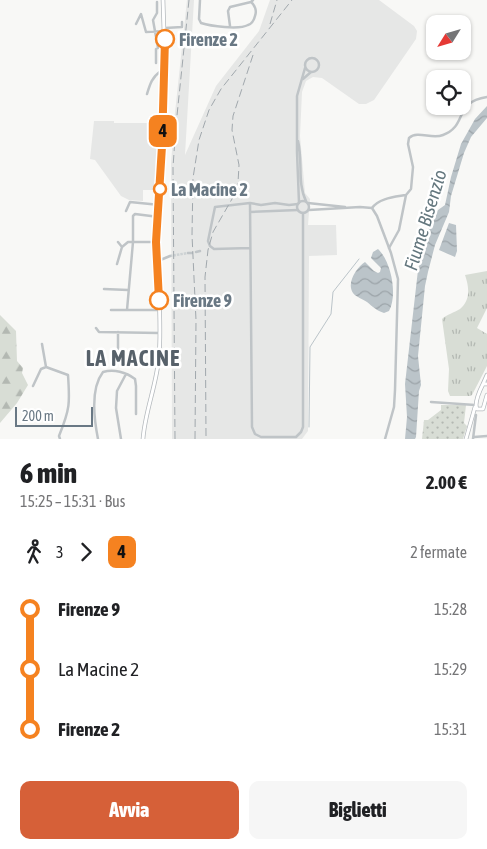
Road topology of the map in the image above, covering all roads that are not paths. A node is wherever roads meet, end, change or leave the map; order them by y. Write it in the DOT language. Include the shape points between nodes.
graph roads {
  1 [pos="163,0"];
  2 [pos="200,0"];
  3 [pos="252,1"];
  4 [pos="157,2"];
  5 [pos="182,22"];
  6 [pos="136,24"];
  7 [pos="230,26"];
  8 [pos="165,30"];
  9 [pos="155,32"];
  10 [pos="156,63"];
  11 [pos="165,64"];
  12 [pos="305,68"];
  13 [pos="165,72"];
  14 [pos="311,72"];
  15 [pos="159,73"];
  16 [pos="302,80"];
  17 [pos="164,82"];
  18 [pos="147,94"];
  19 [pos="487,97"];
  20 [pos="297,137"];
  21 [pos="406,195"];
  22 [pos="307,202"];
  23 [pos="250,203"];
  24 [pos="275,203"];
  25 [pos="298,203"];
  26 [pos="160,205"];
  27 [pos="345,207"];
  28 [pos="372,208"];
  29 [pos="126,210"];
  30 [pos="273,210"];
  31 [pos="298,210"];
  32 [pos="309,210"];
  33 [pos="250,212"];
  34 [pos="303,213"];
  35 [pos="159,218"];
  36 [pos="118,242"];
  37 [pos="133,242"];
  38 [pos="156,242"];
  39 [pos="122,247"];
  40 [pos="250,248"];
  41 [pos="389,248"];
  42 [pos="196,252"];
  43 [pos="188,253"];
  44 [pos="170,256"];
  45 [pos="158,261"];
  46 [pos="117,264"];
  47 [pos="104,289"];
  48 [pos="128,290"];
  49 [pos="111,310"];
  50 [pos="126,310"];
  51 [pos="160,310"];
  52 [pos="96,328"];
  53 [pos="118,332"];
  54 [pos="160,333"];
  55 [pos="42,344"];
  56 [pos="118,356"];
  57 [pos="46,367"];
  58 [pos="126,374"];
  59 [pos="487,375"];
  60 [pos="485,384"];
  61 [pos="33,386"];
  62 [pos="487,395"];
  63 [pos="431,402"];
  64 [pos="486,403"];
  65 [pos="480,408"];
  66 [pos="136,414"];
  67 [pos="476,415"];
  68 [pos="471,422"];
  69 [pos="487,436"];
  70 [pos="473,438"];
  71 [pos="60,439"];
  72 [pos="98,439"];
  73 [pos="121,439"];
  74 [pos="143,439"];
  75 [pos="385,439"];
  76 [pos="466,439"];
  1 -- 8 [label="main road"];
  2 -- 7 [label="street" via="201,23"];
  3 -- 7 [label="street" via="230,7"];
  3 -- 7 [label="street" via="256,13 251,24"];
  4 -- 9 [label="street" via="153,20"];
  5 -- 8 [label="street" via="182,27"];
  6 -- 9 [label="street" via="141,14 146,32"];
  8 -- 9 [label="street"];
  8 -- 11 [label="main road"];
  9 -- 10 [label="street"];
  11 -- 13 [label="main road"];
  11 -- 15 [label="street"];
  12 -- 14 [label="street"];
  12 -- 14 [label="street" via="308,59 317,60 317,71"];
  12 -- 16 [label="street"];
  13 -- 15 [label="street"];
  13 -- 17 [label="main road"];
  14 -- 16 [label="street"];
  15 -- 17 [label="street"];
  15 -- 18 [label="street" via="150,83"];
  16 -- 20 [label="street" via="297,96"];
  17 -- 26 [label="main road"];
  19 -- 21 [label="street" via="468,104 456,126 448,133 438,137 417,134 409,138 413,167 411,189"];
  20 -- 22 [label="street" via="301,152 302,190"];
  20 -- 25 [label="street"];
  21 -- 28 [label="street" via="386,199"];
  21 -- 41 [label="street" via="399,230"];
  22 -- 25 [label="street"];
  22 -- 27 [label="street"];
  22 -- 32 [label="street"];
  23 -- 24 [label="street"];
  23 -- 33 [label="street"];
  23 -- 40 [label="street" via="216,206 208,239 214,248"];
  24 -- 25 [label="street"];
  24 -- 30 [label="street"];
  25 -- 31 [label="street"];
  26 -- 29 [label="street" via="130,202"];
  26 -- 35 [label="main road"];
  27 -- 28 [label="street"];
  27 -- 32 [label="street"];
  28 -- 41 [label="street"];
  30 -- 31 [label="street"];
  30 -- 33 [label="street"];
  31 -- 34 [label="street"];
  32 -- 34 [label="street"];
  33 -- 40 [label="street"];
  34 -- 40 [label="street" via="303,427 296,437 261,437 254,434 252,427"];
  35 -- 37 [label="street" via="134,215"];
  35 -- 38 [label="main road"];
  36 -- 39 [label="street"];
  37 -- 38 [label="street"];
  37 -- 39 [label="street"];
  37 -- 48 [label="street"];
  38 -- 45 [label="main road"];
  39 -- 46 [label="street"];
  41 -- 75 [label="street" via="398,280 398,309 394,407"];
  42 -- 43 [label="street"];
  44 -- 45 [label="street"];
  45 -- 51 [label="main road"];
  47 -- 48 [label="street"];
  48 -- 50 [label="street"];
  49 -- 50 [label="street"];
  50 -- 51 [label="street"];
  51 -- 54 [label="main road"];
  52 -- 53 [label="street" via="99,332"];
  53 -- 54 [label="street"];
  53 -- 56 [label="street"];
  54 -- 74 [label="main road" via="157,375"];
  55 -- 57 [label="street"];
  57 -- 61 [label="street" via="40,369"];
  57 -- 71 [label="street" via="68,375 70,403"];
  58 -- 66 [label="street" via="136,382"];
  58 -- 72 [label="street" via="112,371 101,374 94,412"];
  58 -- 73 [label="street" via="117,391"];
  59 -- 60 [label="main road"];
  60 -- 65 [label="main road"];
  62 -- 64 [label="main road"];
  63 -- 65 [label="street"];
  64 -- 65 [label="main road"];
  65 -- 67 [label="main road"];
  65 -- 68 [label="main road"];
  67 -- 68 [label="main road"];
  67 -- 70 [label="street"];
  68 -- 76 [label="main road"];
  69 -- 70 [label="street"];
}
